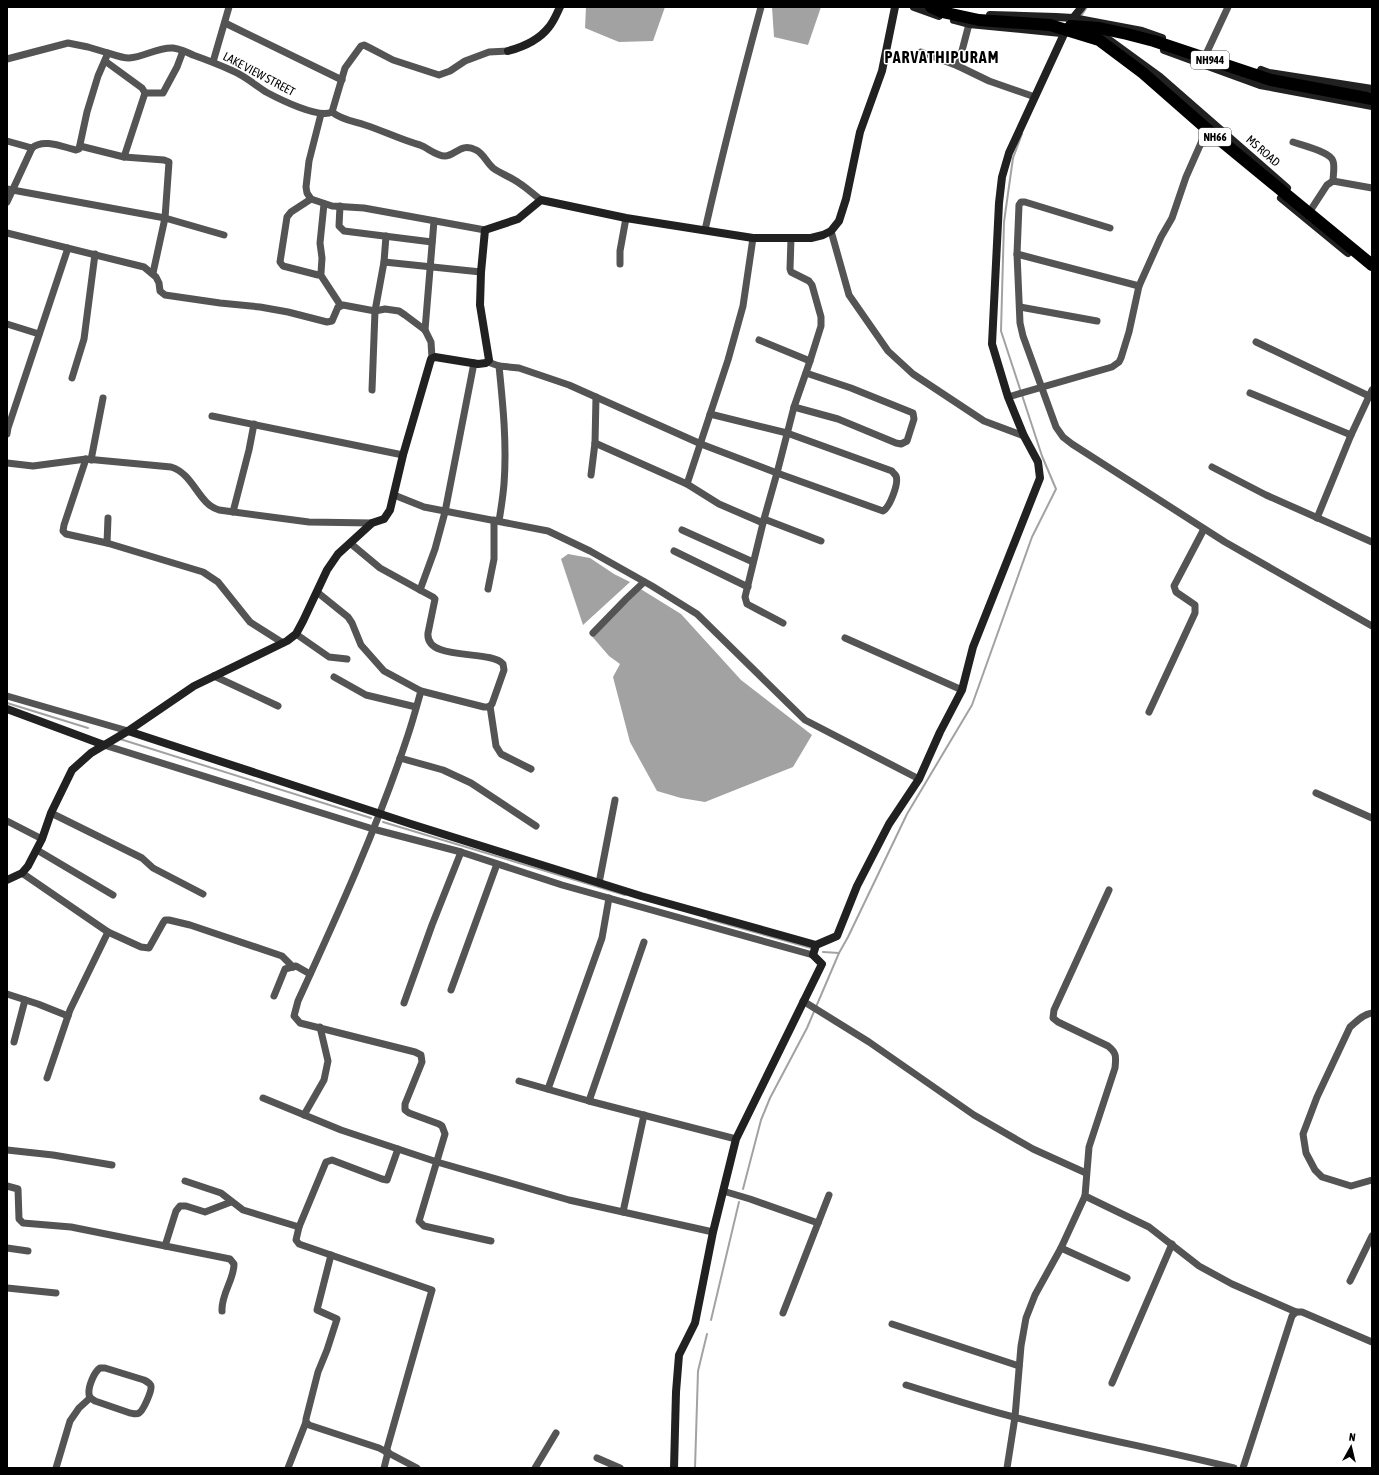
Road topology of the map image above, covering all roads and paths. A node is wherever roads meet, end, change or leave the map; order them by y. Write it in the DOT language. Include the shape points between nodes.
graph roads {
  1 [pos="229,7"];
  2 [pos="560,7"];
  3 [pos="761,7"];
  4 [pos="895,7"];
  5 [pos="914,7"];
  6 [pos="931,7"];
  7 [pos="945,7"];
  8 [pos="1082,7"];
  9 [pos="1226,8"];
  10 [pos="1073,18"];
  11 [pos="224,23"];
  12 [pos="969,24"];
  13 [pos="1050,25"];
  14 [pos="1100,33"];
  15 [pos="1064,34"];
  16 [pos="183,51"];
  17 [pos="508,51"];
  18 [pos="921,52"];
  19 [pos="1207,52"];
  20 [pos="108,53"];
  21 [pos="7,59"];
  22 [pos="105,61"];
  23 [pos="213,62"];
  24 [pos="958,66"];
  25 [pos="342,80"];
  26 [pos="145,93"];
  27 [pos="1034,97"];
  28 [pos="1372,98"];
  29 [pos="332,112"];
  30 [pos="322,114"];
  31 [pos="1205,134"];
  32 [pos="7,141"];
  33 [pos="1293,142"];
  34 [pos="80,146"];
  35 [pos="32,148"];
  36 [pos="124,157"];
  37 [pos="1334,181"];
  38 [pos="1372,188"];
  39 [pos="10,190"];
  40 [pos="312,199"];
  41 [pos="541,200"];
  42 [pos="7,202"];
  43 [pos="324,204"];
  44 [pos="340,206"];
  45 [pos="1312,208"];
  46 [pos="165,218"];
  47 [pos="626,218"];
  48 [pos="434,221"];
  49 [pos="1110,228"];
  50 [pos="485,230"];
  51 [pos="705,230"];
  52 [pos="831,231"];
  53 [pos="7,233"];
  54 [pos="224,235"];
  55 [pos="386,236"];
  56 [pos="753,238"];
  57 [pos="790,238"];
  58 [pos="432,242"];
  59 [pos="68,248"];
  60 [pos="95,254"];
  61 [pos="1017,254"];
  62 [pos="1372,259"];
  63 [pos="384,262"];
  64 [pos="620,264"];
  65 [pos="1372,265"];
  66 [pos="431,266"];
  67 [pos="481,272"];
  68 [pos="1372,272"];
  69 [pos="153,273"];
  70 [pos="320,274"];
  71 [pos="1139,286"];
  72 [pos="341,306"];
  73 [pos="1020,307"];
  74 [pos="375,311"];
  75 [pos="1097,321"];
  76 [pos="7,324"];
  77 [pos="425,330"];
  78 [pos="39,334"];
  79 [pos="759,340"];
  80 [pos="1256,342"];
  81 [pos="432,358"];
  82 [pos="810,361"];
  83 [pos="488,362"];
  84 [pos="474,363"];
  85 [pos="499,366"];
  86 [pos="806,373"];
  87 [pos="72,378"];
  88 [pos="1042,388"];
  89 [pos="372,390"];
  90 [pos="1250,393"];
  91 [pos="1371,393"];
  92 [pos="596,397"];
  93 [pos="1008,397"];
  94 [pos="103,398"];
  95 [pos="794,407"];
  96 [pos="710,414"];
  97 [pos="212,416"];
  98 [pos="254,424"];
  99 [pos="7,434"];
  100 [pos="787,434"];
  101 [pos="1351,435"];
  102 [pos="1024,436"];
  103 [pos="595,443"];
  104 [pos="701,444"];
  105 [pos="403,455"];
  106 [pos="89,459"];
  107 [pos="7,463"];
  108 [pos="1212,467"];
  109 [pos="777,473"];
  110 [pos="591,475"];
  111 [pos="687,484"];
  112 [pos="394,495"];
  113 [pos="233,512"];
  114 [pos="445,512"];
  115 [pos="108,518"];
  116 [pos="1316,518"];
  117 [pos="497,521"];
  118 [pos="763,521"];
  119 [pos="372,523"];
  120 [pos="1204,529"];
  121 [pos="682,530"];
  122 [pos="821,541"];
  123 [pos="1372,542"];
  124 [pos="107,543"];
  125 [pos="350,543"];
  126 [pos="674,551"];
  127 [pos="753,562"];
  128 [pos="644,582"];
  129 [pos="748,587"];
  130 [pos="488,589"];
  131 [pos="420,590"];
  132 [pos="317,592"];
  133 [pos="782,623"];
  134 [pos="1372,626"];
  135 [pos="593,633"];
  136 [pos="296,634"];
  137 [pos="845,638"];
  138 [pos="283,643"];
  139 [pos="347,659"];
  140 [pos="214,676"];
  141 [pos="334,677"];
  142 [pos="962,690"];
  143 [pos="421,691"];
  144 [pos="7,696"];
  145 [pos="278,706"];
  146 [pos="490,706"];
  147 [pos="416,707"];
  148 [pos="7,709"];
  149 [pos="1149,712"];
  150 [pos="128,732"];
  151 [pos="104,744"];
  152 [pos="400,758"];
  153 [pos="531,769"];
  154 [pos="919,779"];
  155 [pos="1316,793"];
  156 [pos="615,800"];
  157 [pos="51,813"];
  158 [pos="379,813"];
  159 [pos="1372,818"];
  160 [pos="7,821"];
  161 [pos="536,826"];
  162 [pos="373,829"];
  163 [pos="42,839"];
  164 [pos="37,850"];
  165 [pos="461,852"];
  166 [pos="497,864"];
  167 [pos="22,873"];
  168 [pos="7,880"];
  169 [pos="599,883"];
  170 [pos="1109,890"];
  171 [pos="203,894"];
  172 [pos="112,895"];
  173 [pos="609,898"];
  174 [pos="108,932"];
  175 [pos="644,942"];
  176 [pos="816,945"];
  177 [pos="813,955"];
  178 [pos="293,967"];
  179 [pos="310,974"];
  180 [pos="451,990"];
  181 [pos="7,994"];
  182 [pos="274,996"];
  183 [pos="25,1000"];
  184 [pos="803,1001"];
  185 [pos="404,1003"];
  186 [pos="1372,1013"];
  187 [pos="68,1016"];
  188 [pos="320,1028"];
  189 [pos="14,1042"];
  190 [pos="47,1078"];
  191 [pos="519,1081"];
  192 [pos="548,1089"];
  193 [pos="264,1098"];
  194 [pos="589,1101"];
  195 [pos="304,1115"];
  196 [pos="644,1115"];
  197 [pos="736,1139"];
  198 [pos="398,1149"];
  199 [pos="7,1150"];
  200 [pos="437,1162"];
  201 [pos="112,1165"];
  202 [pos="1086,1173"];
  203 [pos="186,1180"];
  204 [pos="1372,1180"];
  205 [pos="7,1186"];
  206 [pos="723,1191"];
  207 [pos="829,1195"];
  208 [pos="1086,1196"];
  209 [pos="232,1202"];
  210 [pos="623,1212"];
  211 [pos="818,1223"];
  212 [pos="299,1227"];
  213 [pos="713,1232"];
  214 [pos="1372,1236"];
  215 [pos="490,1241"];
  216 [pos="1172,1244"];
  217 [pos="165,1246"];
  218 [pos="7,1248"];
  219 [pos="1061,1248"];
  220 [pos="28,1251"];
  221 [pos="331,1255"];
  222 [pos="1127,1278"];
  223 [pos="1350,1281"];
  224 [pos="7,1288"];
  225 [pos="56,1293"];
  226 [pos="222,1310"];
  227 [pos="1296,1312"];
  228 [pos="784,1313"];
  229 [pos="892,1324"];
  230 [pos="1372,1342"];
  231 [pos="1019,1366"];
  232 [pos="1112,1383"];
  233 [pos="906,1385"];
  234 [pos="90,1398"];
  235 [pos="1015,1417"];
  236 [pos="306,1422"];
  237 [pos="556,1433"];
  238 [pos="387,1452"];
  239 [pos="597,1458"];
  240 [pos="56,1468"];
  241 [pos="288,1468"];
  242 [pos="384,1468"];
  243 [pos="417,1468"];
  244 [pos="535,1468"];
  245 [pos="620,1468"];
  246 [pos="674,1468"];
  247 [pos="1007,1468"];
  248 [pos="1234,1468"];
  249 [pos="1243,1468"];
  1 -- 11 [label="street"];
  2 -- 17 [label="street" via="549,27 539,36 528,44"];
  3 -- 51 [label="street" via="732,111"];
  4 -- 52 [label="street" via="882,70 860,132 846,199 839,221"];
  5 -- 12 [label="street"];
  6 -- 13 [label="highway, NH66" via="979,20"];
  7 -- 10 [label="street, MS ROAD" via="977,15"];
  8 -- 10 [label="street"];
  9 -- 19 [label="street"];
  10 -- 14 [label="street, MS ROAD"];
  10 -- 15 [label="street"];
  10 -- 19 [label="street, MS ROAD" via="1142,31"];
  11 -- 23 [label="street"];
  11 -- 25 [label="street"];
  12 -- 15 [label="street"];
  12 -- 24 [label="street"];
  13 -- 28 [label="highway, NH944" via="1099,28 1127,34 1270,80"];
  13 -- 65 [label="highway, NH66" via="1099,40 1126,60"];
  14 -- 15 [label="street, MS ROAD"];
  14 -- 28 [label="street, MS ROAD" via="1140,42 1260,85"];
  14 -- 45 [label="street, MS ROAD" via="1160,77"];
  15 -- 27 [label="street"];
  15 -- 31 [label="street" via="1096,46 1125,64"];
  16 -- 20 [label="street, LAKE VIEW STREET" via="172,48 127,58"];
  16 -- 23 [label="street, LAKE VIEW STREET"];
  16 -- 26 [label="street" via="163,93"];
  17 -- 25 [label="street" via="489,52 465,61 440,75 393,60 364,45 345,68"];
  18 -- 24 [label="street"];
  19 -- 28 [label="street, MS ROAD" via="1270,73"];
  20 -- 21 [label="street, LAKE VIEW STREET" via="68,43"];
  20 -- 22 [label="street"];
  22 -- 26 [label="street" via="142,88"];
  22 -- 34 [label="street" via="87,112"];
  23 -- 30 [label="street, LAKE VIEW STREET" via="241,74 268,93"];
  24 -- 27 [label="street" via="989,81"];
  25 -- 29 [label="street"];
  26 -- 36 [label="street"];
  27 -- 93 [label="street" via="1009,153 1002,176 999,203 992,344"];
  29 -- 30 [label="street, LAKE VIEW STREET"];
  29 -- 41 [label="street" via="338,117 423,146 438,155 449,156 457,150 468,148 478,150 492,168 520,183"];
  30 -- 40 [label="street" via="308,168 306,187"];
  31 -- 68 [label="street"];
  31 -- 71 [label="street" via="1172,218 1160,238"];
  32 -- 35 [label="street"];
  33 -- 37 [label="street" via="1331,157"];
  34 -- 35 [label="street" via="78,150 45,143"];
  34 -- 36 [label="street"];
  35 -- 39 [label="street"];
  36 -- 46 [label="street" via="169,162"];
  37 -- 38 [label="street"];
  37 -- 45 [label="street" via="1327,185"];
  39 -- 42 [label="street"];
  39 -- 46 [label="street"];
  40 -- 43 [label="street"];
  40 -- 70 [label="street" via="291,212 288,217 280,263 283,266"];
  41 -- 47 [label="street"];
  41 -- 50 [label="street" via="518,219"];
  43 -- 44 [label="street"];
  43 -- 70 [label="street"];
  44 -- 48 [label="street"];
  44 -- 55 [label="street" via="339,226 344,231"];
  45 -- 62 [label="street, MS ROAD"];
  46 -- 54 [label="street"];
  46 -- 69 [label="street"];
  47 -- 51 [label="street"];
  47 -- 64 [label="street"];
  48 -- 50 [label="street"];
  48 -- 58 [label="street"];
  49 -- 61 [label="street" via="1022,202 1019,206"];
  50 -- 67 [label="street"];
  51 -- 56 [label="street"];
  52 -- 57 [label="street" via="811,238"];
  52 -- 102 [label="street" via="849,295 888,351 913,374 984,421"];
  53 -- 59 [label="street"];
  55 -- 58 [label="street"];
  55 -- 63 [label="street"];
  56 -- 57 [label="street"];
  56 -- 96 [label="street" via="743,306"];
  57 -- 82 [label="street" via="790,269 793,274 812,285 821,317 821,326"];
  58 -- 66 [label="street"];
  59 -- 60 [label="street"];
  59 -- 78 [label="street"];
  60 -- 69 [label="street" via="144,267"];
  60 -- 87 [label="street" via="84,338"];
  61 -- 71 [label="street"];
  61 -- 73 [label="street"];
  63 -- 66 [label="street"];
  63 -- 74 [label="street"];
  66 -- 67 [label="street"];
  66 -- 77 [label="street"];
  67 -- 83 [label="street" via="480,305"];
  69 -- 72 [label="street" via="158,280 160,292 165,295 260,307 326,322 332,321 338,307"];
  70 -- 72 [label="street"];
  71 -- 88 [label="street" via="1129,332 1119,362 1112,367"];
  72 -- 74 [label="street"];
  73 -- 75 [label="street"];
  73 -- 88 [label="street" via="1023,336"];
  74 -- 77 [label="street" via="399,311"];
  74 -- 89 [label="street"];
  76 -- 78 [label="street"];
  77 -- 81 [label="street" via="431,342"];
  78 -- 99 [label="street"];
  79 -- 82 [label="street"];
  80 -- 91 [label="street"];
  81 -- 84 [label="street"];
  81 -- 105 [label="street"];
  82 -- 86 [label="street"];
  83 -- 84 [label="street"];
  83 -- 85 [label="street"];
  84 -- 114 [label="street"];
  85 -- 92 [label="street" via="519,368"];
  85 -- 117 [label="street" via="505,444 504,484"];
  86 -- 95 [label="street"];
  86 -- 95 [label="street" via="913,413 914,418 907,441 896,443 838,419"];
  88 -- 93 [label="street"];
  88 -- 120 [label="street" via="1056,428 1063,437"];
  90 -- 101 [label="street"];
  91 -- 101 [label="street"];
  92 -- 103 [label="street"];
  92 -- 104 [label="street"];
  93 -- 102 [label="street"];
  94 -- 106 [label="street"];
  95 -- 100 [label="street"];
  96 -- 100 [label="street"];
  96 -- 104 [label="street"];
  97 -- 98 [label="street"];
  98 -- 105 [label="street"];
  98 -- 113 [label="street"];
  100 -- 109 [label="street"];
  100 -- 109 [label="street" via="892,471 897,481 888,507 883,511"];
  101 -- 116 [label="street"];
  102 -- 142 [label="street" via="1038,462 1040,478 973,647"];
  103 -- 110 [label="street"];
  103 -- 111 [label="street"];
  104 -- 109 [label="street"];
  104 -- 111 [label="street"];
  105 -- 112 [label="street"];
  106 -- 107 [label="street" via="33,466"];
  106 -- 113 [label="street" via="160,465 177,469 188,478 210,506"];
  106 -- 124 [label="street" via="63,531 70,536"];
  108 -- 116 [label="street"];
  109 -- 118 [label="street"];
  111 -- 118 [label="street" via="719,504"];
  112 -- 114 [label="street"];
  112 -- 119 [label="street" via="384,519"];
  113 -- 119 [label="street" via="309,522"];
  114 -- 117 [label="street"];
  114 -- 131 [label="street"];
  115 -- 124 [label="street"];
  116 -- 123 [label="street"];
  117 -- 128 [label="street" via="548,531"];
  117 -- 130 [label="street" via="494,559"];
  118 -- 122 [label="street"];
  118 -- 127 [label="street"];
  119 -- 125 [label="street"];
  120 -- 134 [label="street"];
  120 -- 149 [label="street" via="1174,586 1176,592 1195,605 1195,613"];
  121 -- 127 [label="street"];
  124 -- 138 [label="street" via="203,572 218,582 250,622"];
  125 -- 131 [label="street" via="380,568"];
  125 -- 132 [label="street" via="326,570"];
  126 -- 129 [label="street"];
  127 -- 129 [label="street"];
  128 -- 135 [label="street"];
  128 -- 154 [label="street" via="697,614 805,720"];
  129 -- 133 [label="street" via="745,597 747,604"];
  131 -- 146 [label="street" via="435,600 428,633 430,642 448,652 496,659 502,664 504,670"];
  132 -- 136 [label="street"];
  132 -- 143 [label="street" via="348,617 361,645 384,671"];
  136 -- 138 [label="street"];
  136 -- 139 [label="street" via="329,657"];
  137 -- 142 [label="street"];
  138 -- 140 [label="street"];
  140 -- 145 [label="street"];
  140 -- 150 [label="street" via="194,686"];
  141 -- 147 [label="street" via="366,695"];
  142 -- 154 [label="street"];
  143 -- 146 [label="street" via="484,707"];
  143 -- 147 [label="street"];
  144 -- 150 [label="street"];
  146 -- 153 [label="street" via="498,751"];
  147 -- 152 [label="street"];
  148 -- 151 [label="street"];
  150 -- 151 [label="street"];
  150 -- 158 [label="street"];
  151 -- 157 [label="street" via="72,770"];
  151 -- 162 [label="street"];
  152 -- 158 [label="street"];
  152 -- 161 [label="street" via="443,770 471,783"];
  154 -- 176 [label="street" via="889,824 857,886 836,936"];
  155 -- 159 [label="street"];
  156 -- 169 [label="street"];
  157 -- 163 [label="street"];
  157 -- 171 [label="street" via="142,858 153,868"];
  158 -- 162 [label="street"];
  158 -- 169 [label="street"];
  160 -- 163 [label="street"];
  162 -- 165 [label="street"];
  162 -- 179 [label="street"];
  163 -- 164 [label="street"];
  164 -- 167 [label="street"];
  164 -- 172 [label="street"];
  165 -- 166 [label="street"];
  165 -- 185 [label="street"];
  166 -- 173 [label="street"];
  166 -- 180 [label="street"];
  167 -- 168 [label="street"];
  167 -- 174 [label="street"];
  169 -- 176 [label="street"];
  170 -- 202 [label="street" via="1054,1010 1053,1018 1108,1046 1114,1050 1116,1058 1089,1147"];
  173 -- 177 [label="street"];
  173 -- 192 [label="street" via="602,938"];
  174 -- 178 [label="street" via="149,948 163,923 169,920 282,956"];
  174 -- 187 [label="street"];
  175 -- 194 [label="street"];
  176 -- 177 [label="street"];
  177 -- 184 [label="street" via="822,964"];
  178 -- 179 [label="street" via="296,966"];
  178 -- 182 [label="street" via="285,969"];
  179 -- 188 [label="street" via="294,1016 300,1023"];
  181 -- 183 [label="street"];
  183 -- 187 [label="street"];
  183 -- 189 [label="street"];
  184 -- 197 [label="street"];
  184 -- 202 [label="street" via="869,1042 974,1115 1033,1149"];
  186 -- 204 [label="street" via="1350,1027 1317,1097 1303,1134 1306,1153 1322,1177 1351,1186"];
  187 -- 190 [label="street"];
  188 -- 195 [label="street" via="328,1061 324,1080"];
  188 -- 200 [label="street" via="421,1055 422,1062 405,1104 405,1110 442,1126 444,1139"];
  191 -- 192 [label="street"];
  192 -- 194 [label="street"];
  193 -- 195 [label="street"];
  194 -- 196 [label="street"];
  195 -- 198 [label="street"];
  196 -- 197 [label="street"];
  196 -- 210 [label="street"];
  197 -- 206 [label="street"];
  198 -- 200 [label="street"];
  198 -- 212 [label="street" via="387,1180 329,1160 324,1165"];
  199 -- 201 [label="street" via="54,1154"];
  200 -- 210 [label="street" via="569,1200"];
  200 -- 215 [label="street" via="419,1217 421,1224"];
  202 -- 208 [label="street"];
  203 -- 209 [label="street" via="221,1193"];
  205 -- 217 [label="street" via="18,1189 20,1219 23,1223 71,1227"];
  206 -- 211 [label="street"];
  206 -- 213 [label="street"];
  207 -- 211 [label="street"];
  208 -- 216 [label="street" via="1149,1227"];
  208 -- 219 [label="street"];
  209 -- 212 [label="street" via="243,1210"];
  209 -- 217 [label="street" via="205,1212 180,1206"];
  210 -- 213 [label="street"];
  211 -- 228 [label="street"];
  212 -- 221 [label="street" via="296,1240 299,1244"];
  213 -- 246 [label="street" via="695,1323 679,1355"];
  214 -- 223 [label="street"];
  216 -- 227 [label="street" via="1199,1266 1232,1284"];
  216 -- 232 [label="street"];
  217 -- 226 [label="street" via="233,1261 233,1274"];
  218 -- 220 [label="street"];
  219 -- 222 [label="street"];
  219 -- 231 [label="street" via="1028,1312"];
  221 -- 236 [label="street" via="317,1310 337,1319 318,1372"];
  221 -- 238 [label="street" via="432,1290"];
  224 -- 225 [label="street"];
  227 -- 230 [label="street" via="1307,1314"];
  227 -- 249 [label="street" via="1292,1316"];
  229 -- 231 [label="street"];
  231 -- 235 [label="street"];
  233 -- 235 [label="street"];
  234 -- 234 [label="street" via="89,1390 95,1373 100,1368 144,1380 150,1386 143,1409 135,1414"];
  234 -- 240 [label="street" via="70,1421"];
  235 -- 247 [label="street"];
  235 -- 248 [label="street"];
  236 -- 238 [label="street"];
  236 -- 241 [label="street"];
  237 -- 244 [label="street"];
  238 -- 242 [label="street"];
  238 -- 243 [label="street"];
  239 -- 245 [label="street"];
}
